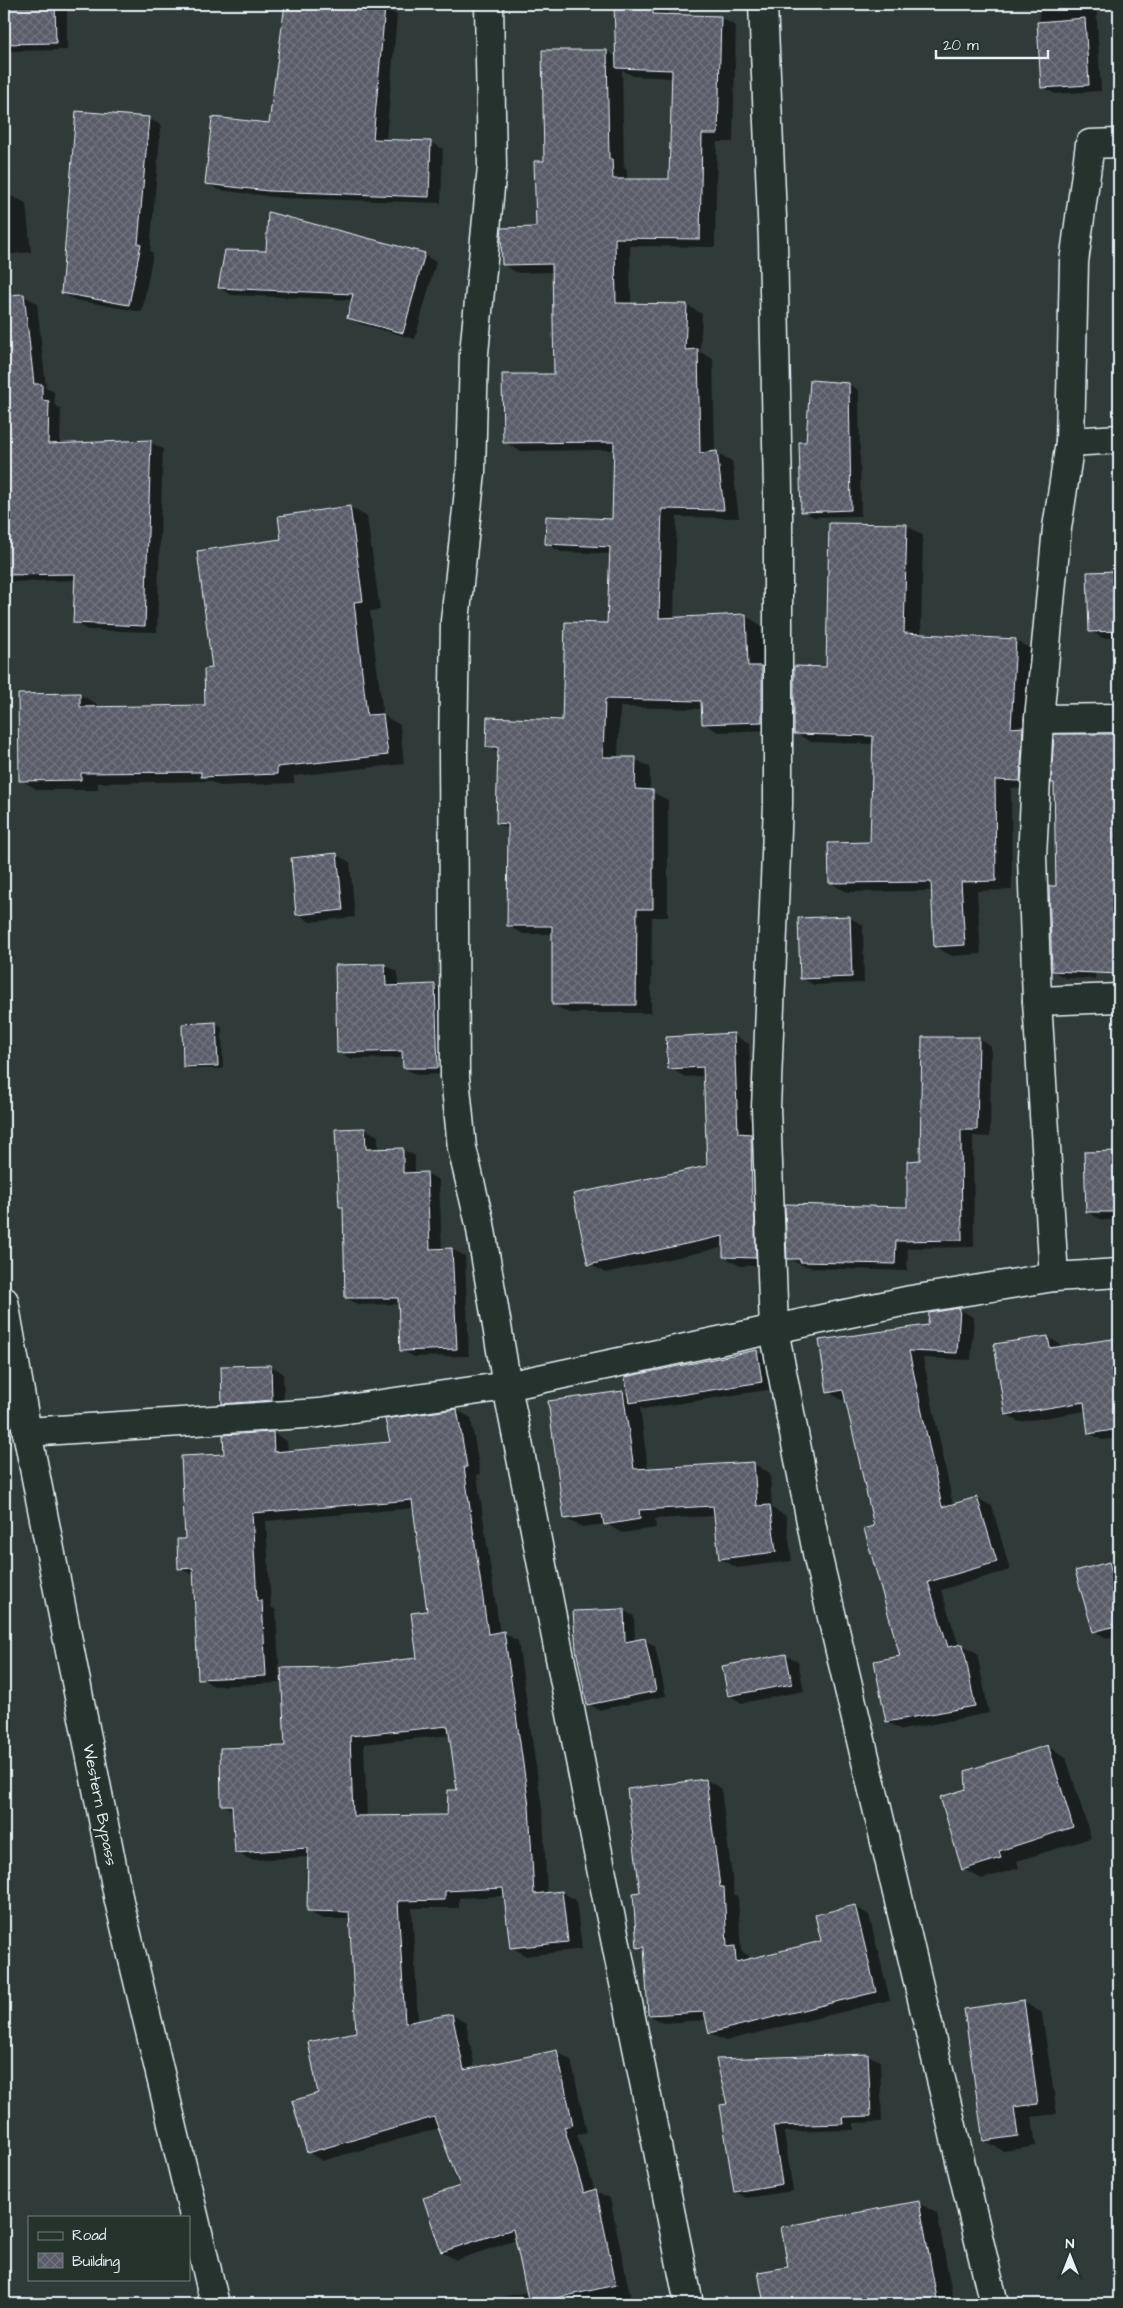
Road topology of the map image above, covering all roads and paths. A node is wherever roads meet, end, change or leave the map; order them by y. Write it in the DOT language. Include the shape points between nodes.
graph roads {
  1 [pos="489,4"];
  2 [pos="763,4"];
  3 [pos="1119,143"];
  4 [pos="1119,439"];
  5 [pos="1070,442"];
  6 [pos="1119,718"];
  7 [pos="1039,719"];
  8 [pos="1119,998"];
  9 [pos="1037,1001"];
  10 [pos="1119,1273"];
  11 [pos="1054,1277"];
  12 [pos="4,1302"];
  13 [pos="774,1330"];
  14 [pos="507,1386"];
  15 [pos="27,1432"];
  16 [pos="215,2304"];
  17 [pos="689,2304"];
  18 [pos="994,2304"];
  1 -- 14 [label="street" via="492,168 474,353 471,472 455,621 453,964 455,1077 462,1148 480,1224"];
  2 -- 13 [label="street" via="773,241 778,492 778,804 766,1108"];
  3 -- 5 [label="street" via="1090,144 1074,262"];
  4 -- 5 [label="street"];
  5 -- 7 [label="street" via="1057,528"];
  6 -- 7 [label="street"];
  7 -- 9 [label="street" via="1032,857"];
  8 -- 9 [label="street"];
  9 -- 11 [label="street"];
  10 -- 11 [label="street"];
  11 -- 13 [label="street" via="911,1300"];
  12 -- 15 [label="street, Western Bypass"];
  13 -- 14 [label="street"];
  13 -- 18 [label="street" via="818,1558"];
  14 -- 15 [label="street" via="319,1413"];
  14 -- 17 [label="street"];
  15 -- 16 [label="street, Western Bypass" via="119,1901"];
}
